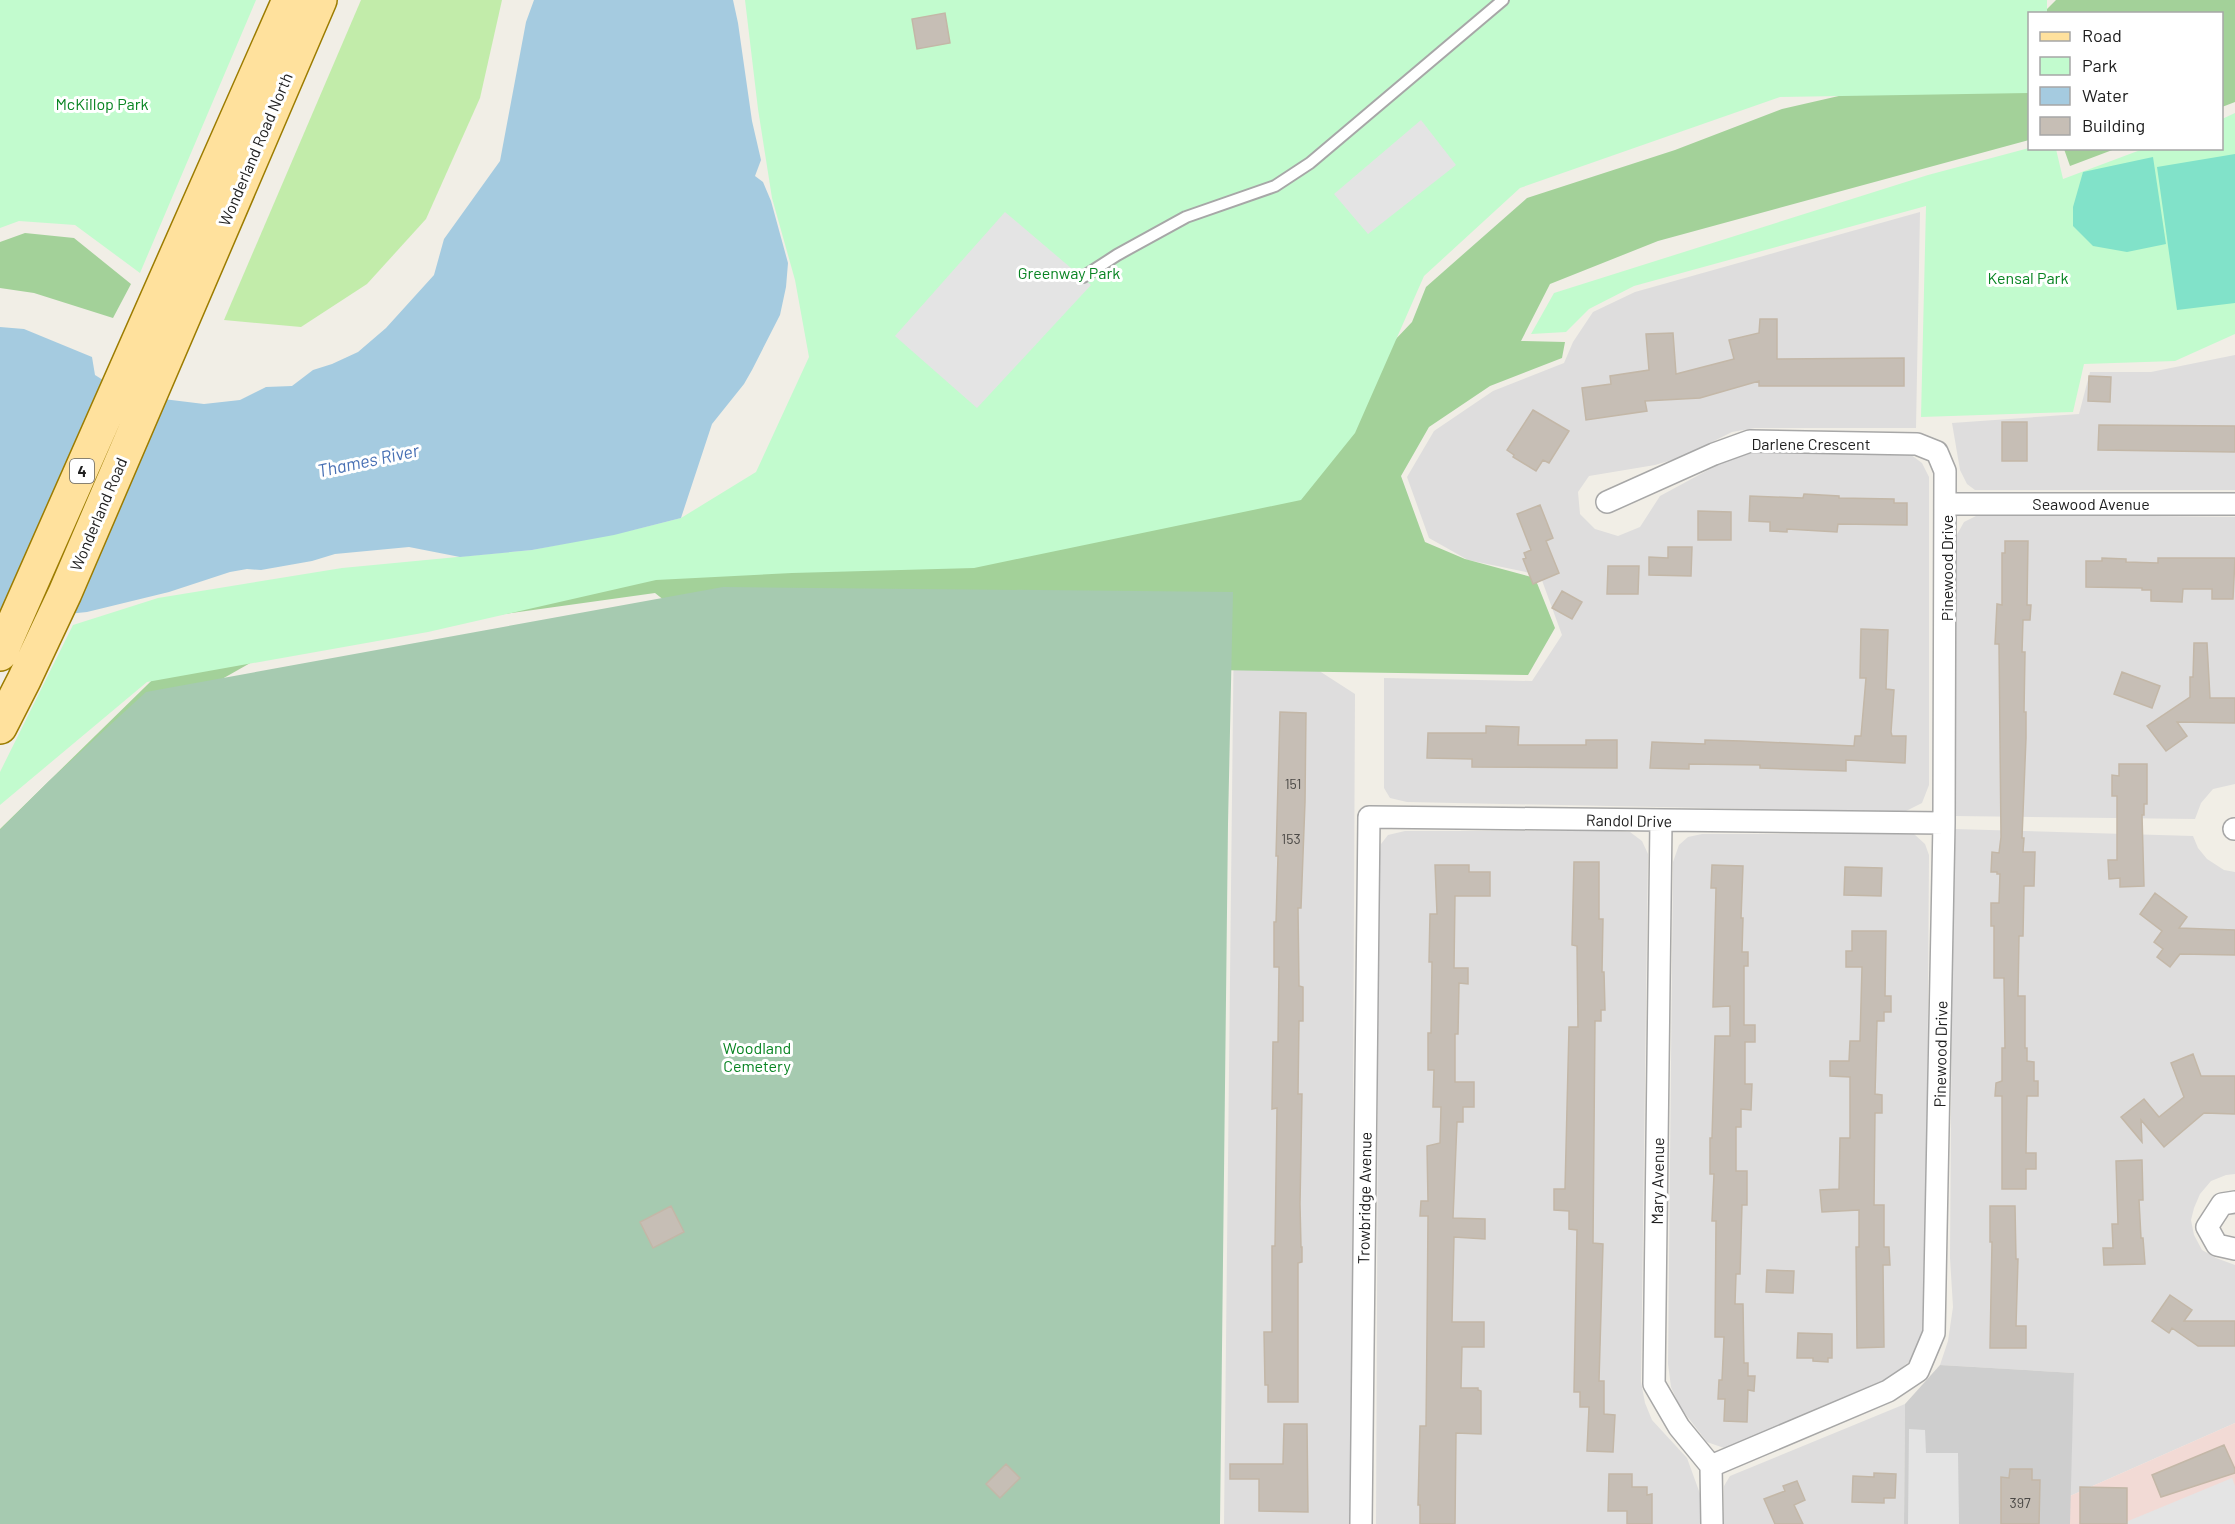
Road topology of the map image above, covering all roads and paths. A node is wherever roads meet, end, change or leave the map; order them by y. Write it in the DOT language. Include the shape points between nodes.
graph roads {
  1 [pos="289,0"];
  2 [pos="320,0"];
  3 [pos="1503,0"];
  4 [pos="239,152"];
  5 [pos="1083,277"];
  6 [pos="177,293"];
  7 [pos="1607,502"];
  8 [pos="1946,504"];
  9 [pos="2235,504"];
  10 [pos="0,654"];
  11 [pos="0,727"];
  12 [pos="1661,821"];
  13 [pos="1944,823"];
  14 [pos="1367,873"];
  15 [pos="2235,1202"];
  16 [pos="2235,1249"];
  17 [pos="1711,1466"];
  18 [pos="1361,1524"];
  19 [pos="1712,1524"];
  1 -- 4 [label="main road, Wonderland Road North / 4"];
  2 -- 4 [label="main road, Wonderland Road North"];
  3 -- 5 [label="lane" via="1310,163 1275,186 1186,217"];
  4 -- 6 [label="main road, Wonderland Road North / 4"];
  6 -- 10 [label="main road, Wonderland Road / 4"];
  6 -- 11 [label="main road, Wonderland Road" via="65,593"];
  7 -- 8 [label="street, Darlene Crescent" via="1750,441 1917,444 1936,452 1945,471"];
  8 -- 9 [label="street, Seawood Avenue"];
  8 -- 13 [label="street, Pinewood Drive"];
  12 -- 13 [label="street, Randol Drive"];
  12 -- 14 [label="street, Randol Drive" via="1369,817"];
  12 -- 17 [label="street, Mary Avenue" via="1654,1384 1679,1427"];
  13 -- 17 [label="street, Pinewood Drive" via="1934,1333 1918,1371 1888,1391"];
  14 -- 18 [label="street, Trowbridge Avenue"];
  15 -- 16 [label="street" via="2222,1204 2207,1227 2217,1245"];
  17 -- 19 [label="street"];
}
